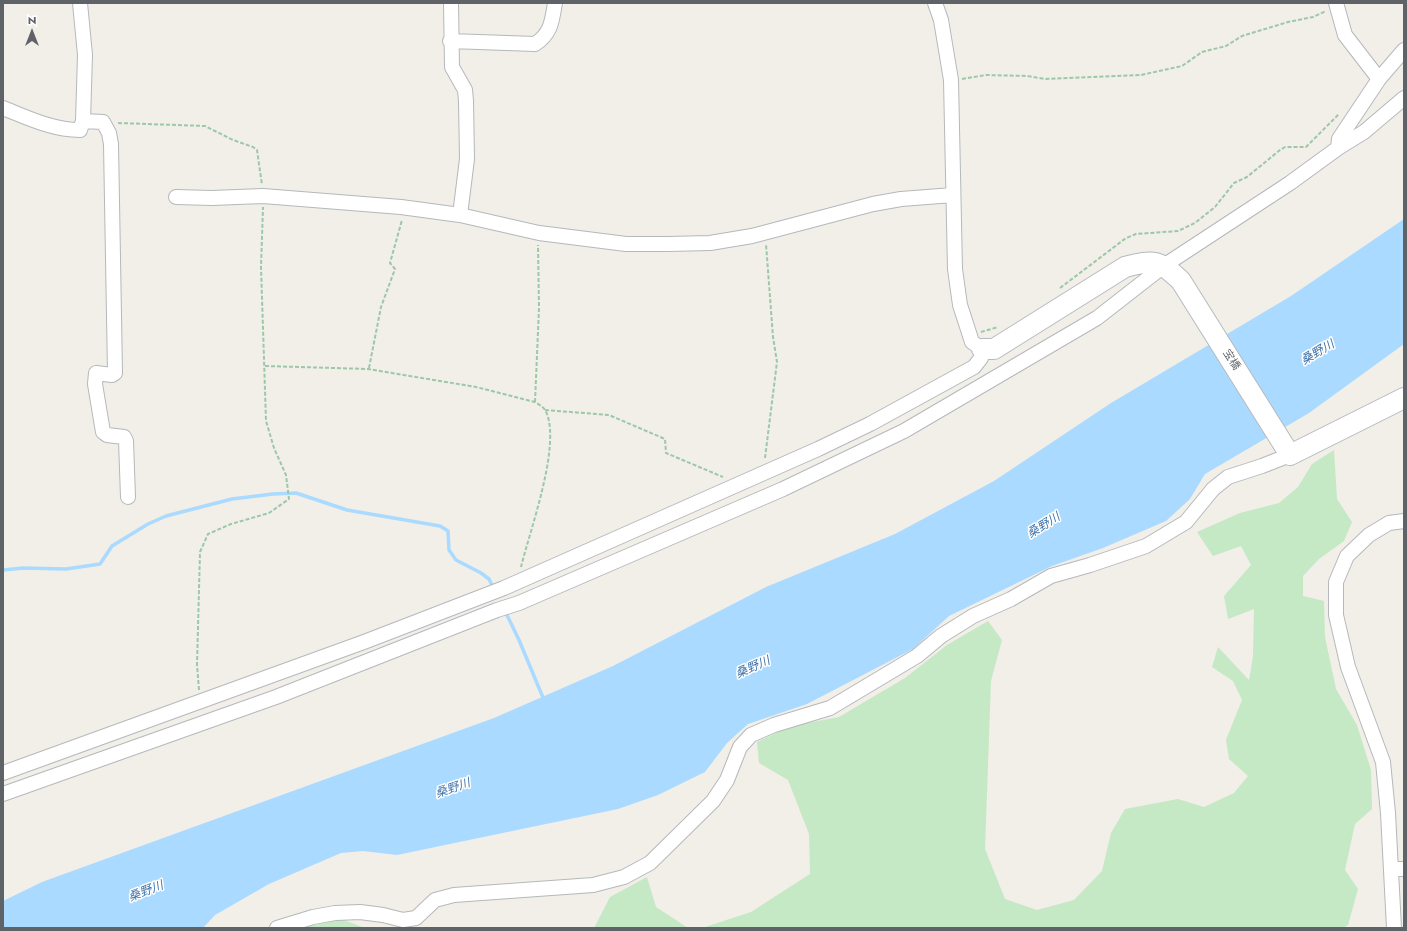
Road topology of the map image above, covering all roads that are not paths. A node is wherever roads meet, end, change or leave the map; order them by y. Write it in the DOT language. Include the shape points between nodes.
graph roads {
  1 [pos="80,3"];
  2 [pos="451,3"];
  3 [pos="555,3"];
  4 [pos="935,3"];
  5 [pos="1336,4"];
  6 [pos="450,41"];
  7 [pos="1404,50"];
  8 [pos="1379,80"];
  9 [pos="1404,98"];
  10 [pos="3,108"];
  11 [pos="83,121"];
  12 [pos="1338,148"];
  13 [pos="953,195"];
  14 [pos="176,198"];
  15 [pos="460,215"];
  16 [pos="1164,265"];
  17 [pos="976,342"];
  18 [pos="1404,398"];
  19 [pos="1286,446"];
  20 [pos="128,497"];
  21 [pos="1404,521"];
  22 [pos="3,773"];
  23 [pos="3,794"];
  24 [pos="1398,869"];
  25 [pos="277,928"];
  26 [pos="1394,928"];
  1 -- 11 [label="street" via="85,55"];
  2 -- 6 [label="street"];
  3 -- 6 [label="street" via="545,38 535,44"];
  4 -- 13 [label="street" via="941,20 951,80"];
  5 -- 8 [label="street" via="1345,35"];
  6 -- 15 [label="street" via="452,67 465,90 466,101 467,159"];
  7 -- 8 [label="street"];
  8 -- 12 [label="street" via="1339,139"];
  9 -- 12 [label="street" via="1364,132"];
  10 -- 11 [label="street" via="49,126 69,130 80,130"];
  11 -- 20 [label="street" via="103,122 111,144 115,373 96,373 95,384 103,432 124,437 126,441"];
  12 -- 16 [label="street" via="1290,183"];
  13 -- 15 [label="street" via="873,204 752,236 710,243 626,244 538,233"];
  13 -- 17 [label="street" via="955,269 960,305"];
  14 -- 15 [label="street" via="263,196 401,207"];
  16 -- 17 [label="street" via="1143,262 1125,267 994,350"];
  16 -- 19 [label="street, 宝橋" via="1181,282"];
  16 -- 23 [label="street" via="1097,318 904,431 783,489 519,603 276,697"];
  17 -- 22 [label="street" via="981,358 974,367 870,424 523,580 364,642"];
  18 -- 19 [label="street"];
  19 -- 25 [label="street" via="1262,466 1228,477 1213,489 1186,522 1146,546 1051,576 1011,599 973,616 941,636 917,656 830,708 774,725 751,735 740,747 727,780 713,801 650,863 624,878 593,885 454,895 435,900 416,918 403,920 384,914 335,913"];
  21 -- 24 [label="street" via="1389,523 1369,536 1347,556 1336,582 1336,616 1348,667 1383,762"];
  24 -- 26 [label="street"];
}
